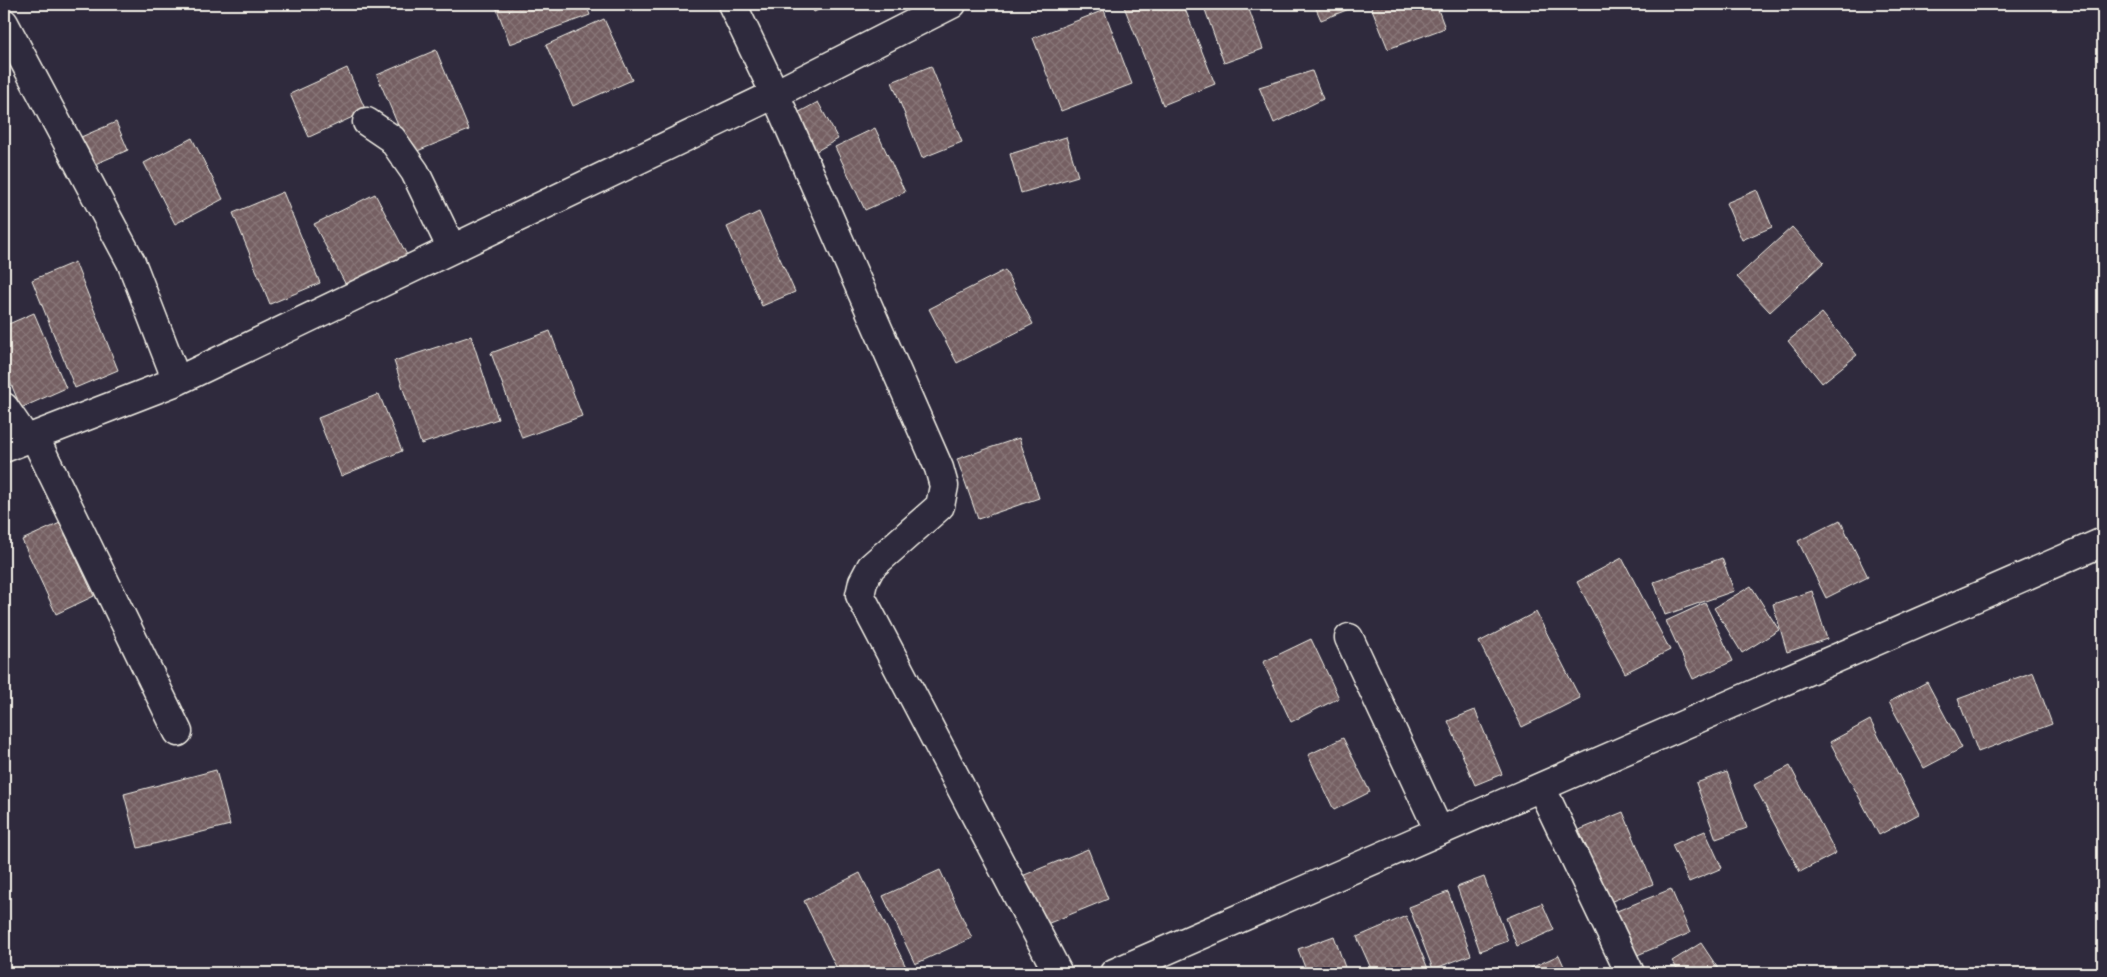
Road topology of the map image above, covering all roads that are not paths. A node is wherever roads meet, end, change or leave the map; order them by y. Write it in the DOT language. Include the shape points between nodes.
graph roads {
  1 [pos="732,4"];
  2 [pos="952,4"];
  3 [pos="4,23"];
  4 [pos="776,94"];
  5 [pos="367,122"];
  6 [pos="452,249"];
  7 [pos="177,381"];
  8 [pos="4,407"];
  9 [pos="21,441"];
  10 [pos="2103,542"];
  11 [pos="1349,638"];
  12 [pos="178,732"];
  13 [pos="1541,787"];
  14 [pos="1439,831"];
  15 [pos="1058,973"];
  16 [pos="1114,973"];
  17 [pos="1630,973"];
  1 -- 4 [label="street"];
  2 -- 4 [label="street"];
  3 -- 7 [label="street" via="131,262"];
  4 -- 6 [label="street"];
  4 -- 15 [label="street" via="944,486 940,506 871,567 860,594"];
  5 -- 6 [label="street" via="392,139 415,172"];
  6 -- 7 [label="street"];
  7 -- 9 [label="street"];
  8 -- 9 [label="street"];
  9 -- 12 [label="street"];
  10 -- 13 [label="street"];
  11 -- 14 [label="street"];
  13 -- 14 [label="street"];
  13 -- 17 [label="street"];
  14 -- 16 [label="street"];
}
